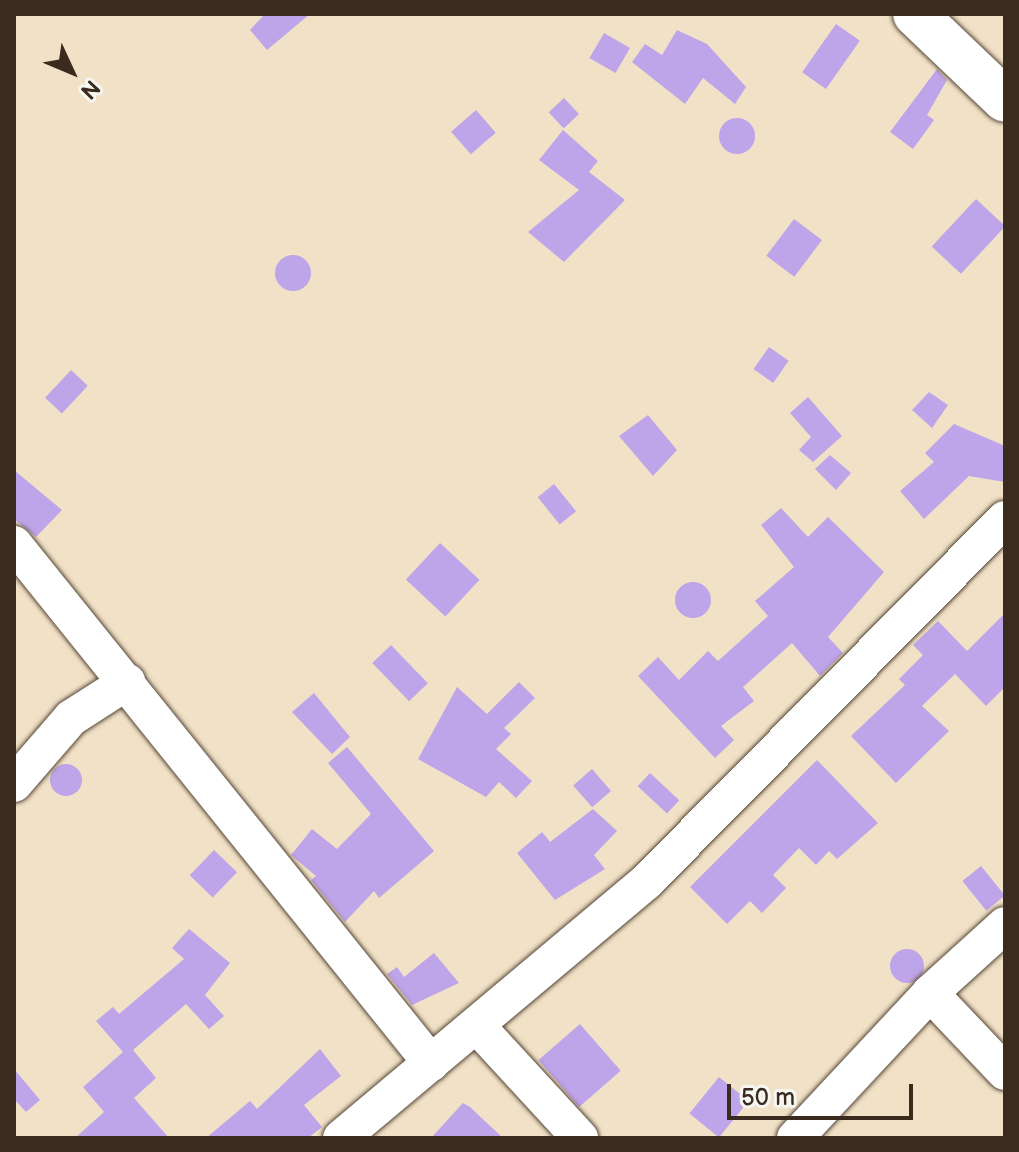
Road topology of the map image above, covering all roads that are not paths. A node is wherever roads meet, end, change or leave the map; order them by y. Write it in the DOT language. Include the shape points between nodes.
graph roads {
  1 [pos="915,14"];
  2 [pos="1005,100"];
  3 [pos="1005,519"];
  4 [pos="14,544"];
  5 [pos="127,682"];
  6 [pos="14,784"];
  7 [pos="1005,925"];
  8 [pos="930,993"];
  9 [pos="478,1027"];
  10 [pos="431,1063"];
  11 [pos="1005,1072"];
  12 [pos="341,1138"];
  13 [pos="580,1138"];
  14 [pos="795,1138"];
  1 -- 2 [label="main road"];
  3 -- 9 [label="street" via="647,881"];
  4 -- 5 [label="street"];
  5 -- 6 [label="street" via="71,718"];
  5 -- 10 [label="street"];
  7 -- 8 [label="street"];
  8 -- 11 [label="street"];
  8 -- 14 [label="street"];
  9 -- 10 [label="street"];
  9 -- 13 [label="street"];
  10 -- 12 [label="street"];
}
